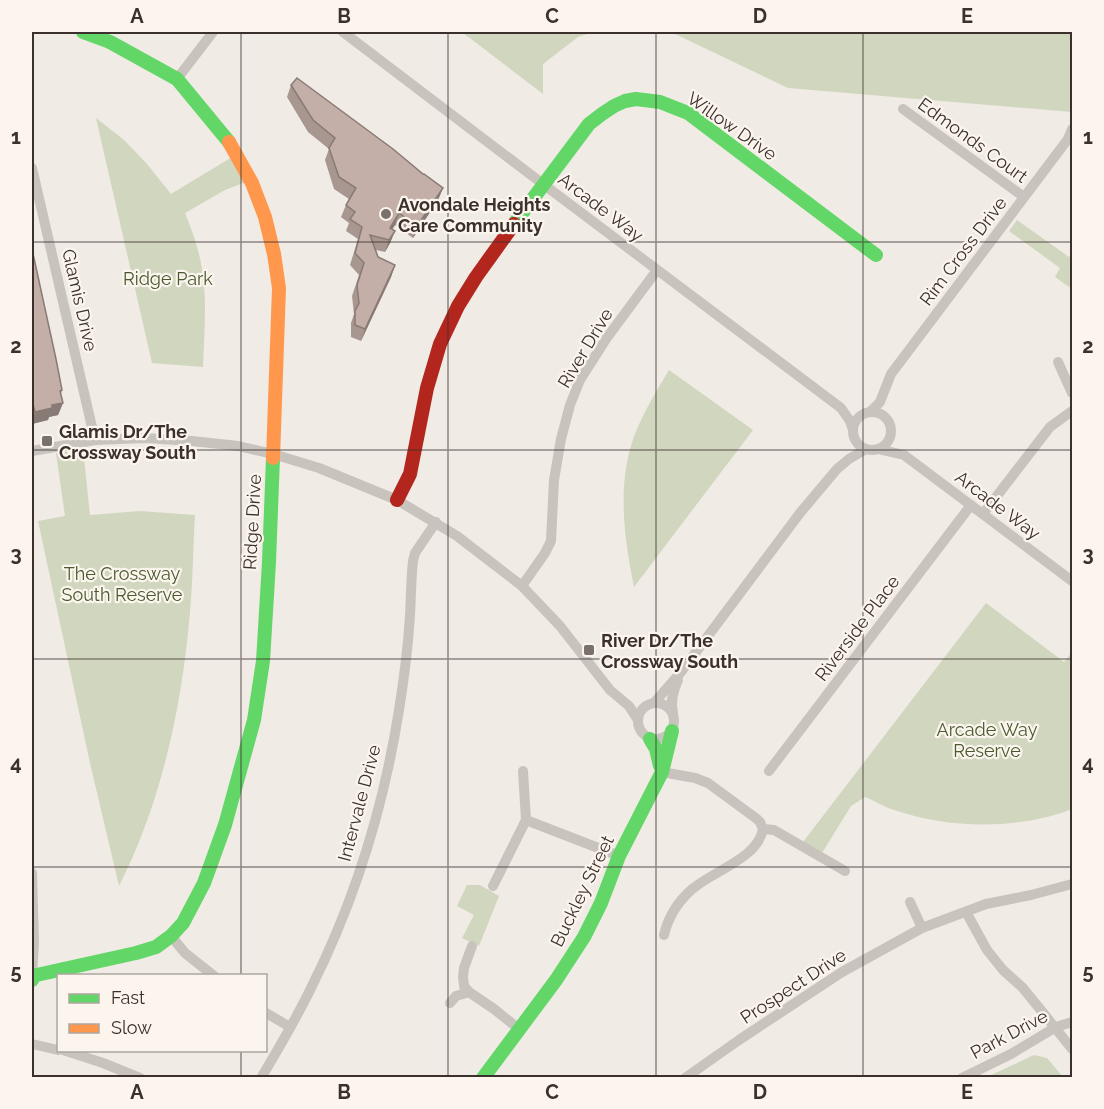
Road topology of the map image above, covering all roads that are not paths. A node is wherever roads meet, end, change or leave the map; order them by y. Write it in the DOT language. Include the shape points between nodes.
graph roads {
  1 [pos="83,32"];
  2 [pos="213,32"];
  3 [pos="343,32"];
  4 [pos="177,79"];
  5 [pos="903,109"];
  6 [pos="1072,129"];
  7 [pos="32,168"];
  8 [pos="543,184"];
  9 [pos="1024,196"];
  10 [pos="876,255"];
  11 [pos="657,270"];
  12 [pos="1058,362"];
  13 [pos="1072,393"];
  14 [pos="884,394"];
  15 [pos="841,408"];
  16 [pos="1072,411"];
  17 [pos="867,413"];
  18 [pos="889,426"];
  19 [pos="853,434"];
  20 [pos="95,440"];
  21 [pos="866,449"];
  22 [pos="878,449"];
  23 [pos="32,451"];
  24 [pos="273,454"];
  25 [pos="904,455"];
  26 [pos="837,469"];
  27 [pos="397,500"];
  28 [pos="971,505"];
  29 [pos="983,514"];
  30 [pos="436,522"];
  31 [pos="1072,581"];
  32 [pos="522,586"];
  33 [pos="681,672"];
  34 [pos="618,697"];
  35 [pos="651,704"];
  36 [pos="673,713"];
  37 [pos="638,720"];
  38 [pos="672,731"];
  39 [pos="650,739"];
  40 [pos="524,771"];
  41 [pos="769,771"];
  42 [pos="662,772"];
  43 [pos="526,820"];
  44 [pos="762,829"];
  45 [pos="619,856"];
  46 [pos="845,871"];
  47 [pos="32,873"];
  48 [pos="1072,884"];
  49 [pos="493,886"];
  50 [pos="910,902"];
  51 [pos="966,912"];
  52 [pos="922,928"];
  53 [pos="664,935"];
  54 [pos="171,936"];
  55 [pos="472,946"];
  56 [pos="213,974"];
  57 [pos="32,978"];
  58 [pos="469,992"];
  59 [pos="450,1003"];
  60 [pos="267,1014"];
  61 [pos="1072,1022"];
  62 [pos="1056,1027"];
  63 [pos="290,1028"];
  64 [pos="519,1029"];
  65 [pos="32,1044"];
  66 [pos="1072,1049"];
  67 [pos="57,1050"];
  68 [pos="69,1052"];
  69 [pos="140,1077"];
  70 [pos="261,1077"];
  71 [pos="483,1077"];
  72 [pos="686,1077"];
  73 [pos="962,1077"];
  1 -- 4 [label="street, Ridge Drive" via="110,42"];
  2 -- 4 [label="street"];
  3 -- 8 [label="street, Arcade Way"];
  4 -- 24 [label="street, Ridge Drive" via="241,162 270,235 279,288"];
  5 -- 9 [label="street, Edmonds Court"];
  6 -- 9 [label="street, Rim Cross Drive"];
  7 -- 20 [label="street, Glamis Drive"];
  8 -- 10 [label="street, Willow Drive" via="600,114 621,102 654,100 688,113"];
  8 -- 11 [label="street, Arcade Way"];
  8 -- 27 [label="street" via="458,306 440,345 410,474"];
  9 -- 14 [label="street, Rim Cross Drive" via="891,374"];
  11 -- 15 [label="street, Arcade Way"];
  11 -- 32 [label="street, River Drive" via="580,380 561,439 551,541"];
  12 -- 13 [label="street"];
  14 -- 17 [label="street, Rim Cross Drive"];
  14 -- 18 [label="street"];
  15 -- 17 [label="street, Arcade Way"];
  15 -- 19 [label="street, Arcade Way"];
  16 -- 29 [label="street" via="1050,427"];
  17 -- 18 [label="street" via="880,414"];
  17 -- 19 [label="street" via="856,421"];
  18 -- 22 [label="street" via="887,442"];
  18 -- 25 [label="street, Arcade Way"];
  19 -- 21 [label="street"];
  19 -- 26 [label="street"];
  20 -- 23 [label="street"];
  20 -- 24 [label="street" via="192,441"];
  21 -- 22 [label="street"];
  21 -- 26 [label="street"];
  22 -- 25 [label="street, Arcade Way"];
  24 -- 27 [label="street"];
  24 -- 54 [label="street, Ridge Drive" via="263,661 254,720 225,825 204,883 183,923"];
  25 -- 28 [label="street, Arcade Way"];
  26 -- 33 [label="street"];
  27 -- 30 [label="street"];
  28 -- 29 [label="street, Arcade Way"];
  28 -- 41 [label="street, Riverside Place"];
  29 -- 31 [label="street, Arcade Way"];
  30 -- 32 [label="street"];
  30 -- 63 [label="street, Intervale Drive" via="412,561 399,710 374,826 335,936"];
  32 -- 34 [label="street"];
  33 -- 35 [label="street"];
  33 -- 36 [label="street" via="672,699"];
  34 -- 35 [label="street"];
  34 -- 37 [label="street"];
  35 -- 36 [label="street" via="665,705"];
  35 -- 37 [label="street" via="641,711"];
  36 -- 38 [label="street"];
  37 -- 39 [label="street" via="641,731"];
  38 -- 39 [label="street" via="662,739"];
  38 -- 42 [label="street, Buckley Street"];
  39 -- 42 [label="street"];
  40 -- 43 [label="street"];
  42 -- 44 [label="street" via="708,783 757,819"];
  42 -- 45 [label="street, Buckley Street"];
  43 -- 45 [label="street"];
  43 -- 49 [label="street"];
  44 -- 46 [label="street" via="774,830"];
  44 -- 53 [label="street" via="757,842 741,858 684,897"];
  45 -- 64 [label="street, Buckley Street" via="584,938"];
  47 -- 57 [label="street"];
  48 -- 51 [label="street, Prospect Drive"];
  50 -- 52 [label="street"];
  51 -- 52 [label="street, Prospect Drive"];
  51 -- 62 [label="street" via="987,950"];
  52 -- 72 [label="street, Prospect Drive" via="842,972"];
  54 -- 56 [label="street" via="185,953"];
  54 -- 57 [label="street, Ridge Drive" via="156,947"];
  55 -- 58 [label="street" via="463,977"];
  58 -- 59 [label="street" via="456,996"];
  58 -- 64 [label="street"];
  60 -- 63 [label="street"];
  61 -- 62 [label="street, Park Drive"];
  62 -- 66 [label="street"];
  62 -- 73 [label="street, Park Drive"];
  63 -- 70 [label="street, Intervale Drive"];
  64 -- 71 [label="street, Buckley Street"];
  65 -- 67 [label="street"];
  68 -- 69 [label="street"];
}
